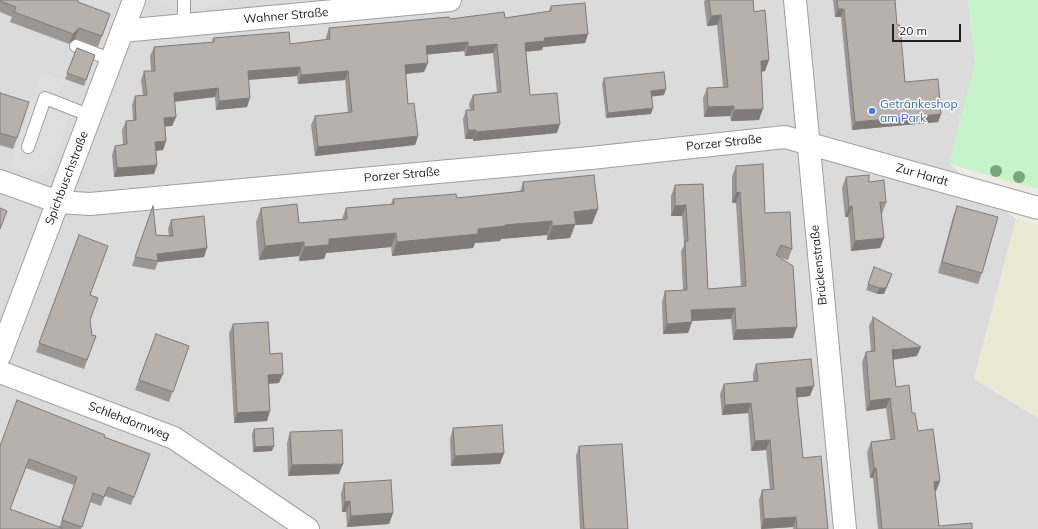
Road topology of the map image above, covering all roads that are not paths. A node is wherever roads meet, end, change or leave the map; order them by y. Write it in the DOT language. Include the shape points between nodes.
graph roads {
  1 [pos="134,0"];
  2 [pos="184,0"];
  3 [pos="450,0"];
  4 [pos="795,0"];
  5 [pos="184,25"];
  6 [pos="122,31"];
  7 [pos="76,46"];
  8 [pos="112,60"];
  9 [pos="91,116"];
  10 [pos="807,142"];
  11 [pos="28,147"];
  12 [pos="0,181"];
  13 [pos="58,202"];
  14 [pos="1038,208"];
  15 [pos="0,355"];
  16 [pos="0,372"];
  17 [pos="308,529"];
  18 [pos="845,529"];
  1 -- 6 [label="street, Spichbuschstraße"];
  2 -- 5 [label="lane"];
  3 -- 5 [label="street, Wahner Straße"];
  4 -- 10 [label="street, Brückenstraße"];
  5 -- 6 [label="street, Wahner Straße"];
  6 -- 8 [label="street, Spichbuschstraße"];
  7 -- 8 [label="lane"];
  8 -- 9 [label="street, Spichbuschstraße"];
  9 -- 11 [label="lane" via="45,98"];
  9 -- 13 [label="street, Spichbuschstraße"];
  10 -- 13 [label="street, Porzer Straße" via="784,137 590,158 90,204"];
  10 -- 14 [label="street, Zur Hardt"];
  10 -- 18 [label="street, Brückenstraße"];
  12 -- 13 [label="street, Porzer Straße"];
  13 -- 15 [label="street, Spichbuschstraße"];
  16 -- 17 [label="street, Schlehdornweg" via="174,438"];
}
